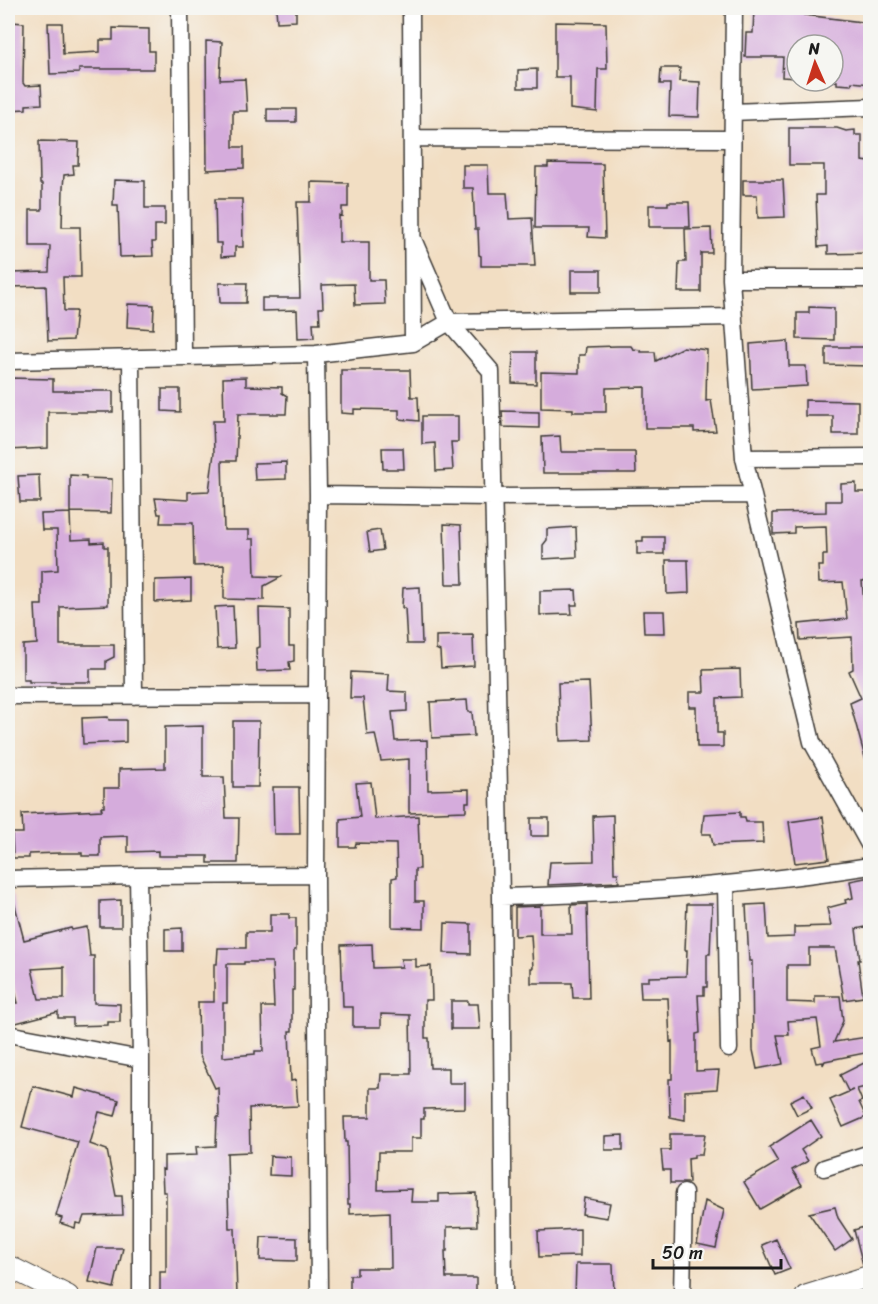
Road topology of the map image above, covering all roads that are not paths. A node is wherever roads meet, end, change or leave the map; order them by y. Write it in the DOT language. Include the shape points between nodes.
graph roads {
  1 [pos="180,8"];
  2 [pos="411,8"];
  3 [pos="734,8"];
  4 [pos="870,107"];
  5 [pos="732,112"];
  6 [pos="412,138"];
  7 [pos="732,139"];
  8 [pos="413,239"];
  9 [pos="731,279"];
  10 [pos="870,279"];
  11 [pos="734,317"];
  12 [pos="449,322"];
  13 [pos="413,343"];
  14 [pos="316,354"];
  15 [pos="183,356"];
  16 [pos="131,358"];
  17 [pos="8,361"];
  18 [pos="870,457"];
  19 [pos="744,458"];
  20 [pos="318,495"];
  21 [pos="752,495"];
  22 [pos="493,497"];
  23 [pos="316,695"];
  24 [pos="8,696"];
  25 [pos="134,696"];
  26 [pos="870,846"];
  27 [pos="870,866"];
  28 [pos="316,874"];
  29 [pos="138,876"];
  30 [pos="8,879"];
  31 [pos="726,884"];
  32 [pos="501,897"];
  33 [pos="8,1034"];
  34 [pos="729,1049"];
  35 [pos="141,1059"];
  36 [pos="870,1154"];
  37 [pos="824,1168"];
  38 [pos="684,1193"];
  39 [pos="8,1266"];
  40 [pos="870,1276"];
  41 [pos="68,1296"];
  42 [pos="141,1296"];
  43 [pos="319,1296"];
  44 [pos="504,1296"];
  45 [pos="682,1296"];
  46 [pos="806,1296"];
  1 -- 15 [label="street"];
  2 -- 6 [label="street"];
  3 -- 5 [label="street"];
  4 -- 5 [label="street"];
  5 -- 7 [label="street"];
  6 -- 7 [label="street"];
  6 -- 8 [label="street"];
  7 -- 9 [label="street"];
  8 -- 12 [label="street"];
  8 -- 13 [label="street"];
  9 -- 10 [label="street"];
  9 -- 11 [label="street"];
  11 -- 12 [label="street"];
  11 -- 19 [label="street"];
  12 -- 13 [label="street"];
  12 -- 22 [label="street" via="491,371"];
  13 -- 14 [label="street"];
  14 -- 15 [label="street"];
  14 -- 20 [label="street"];
  15 -- 16 [label="street"];
  16 -- 17 [label="street"];
  16 -- 25 [label="street"];
  18 -- 19 [label="street"];
  19 -- 21 [label="street"];
  20 -- 22 [label="street"];
  20 -- 23 [label="street"];
  21 -- 22 [label="street"];
  21 -- 26 [label="street" via="812,742"];
  22 -- 32 [label="street"];
  23 -- 25 [label="street"];
  23 -- 28 [label="street"];
  24 -- 25 [label="street"];
  27 -- 31 [label="street"];
  28 -- 29 [label="street"];
  28 -- 43 [label="street"];
  29 -- 30 [label="street"];
  29 -- 35 [label="street"];
  31 -- 32 [label="street" via="595,895"];
  31 -- 34 [label="street"];
  32 -- 44 [label="street"];
  33 -- 35 [label="street"];
  35 -- 42 [label="street"];
  36 -- 37 [label="street"];
  38 -- 45 [label="street"];
  39 -- 41 [label="street"];
  40 -- 46 [label="street"];
}
